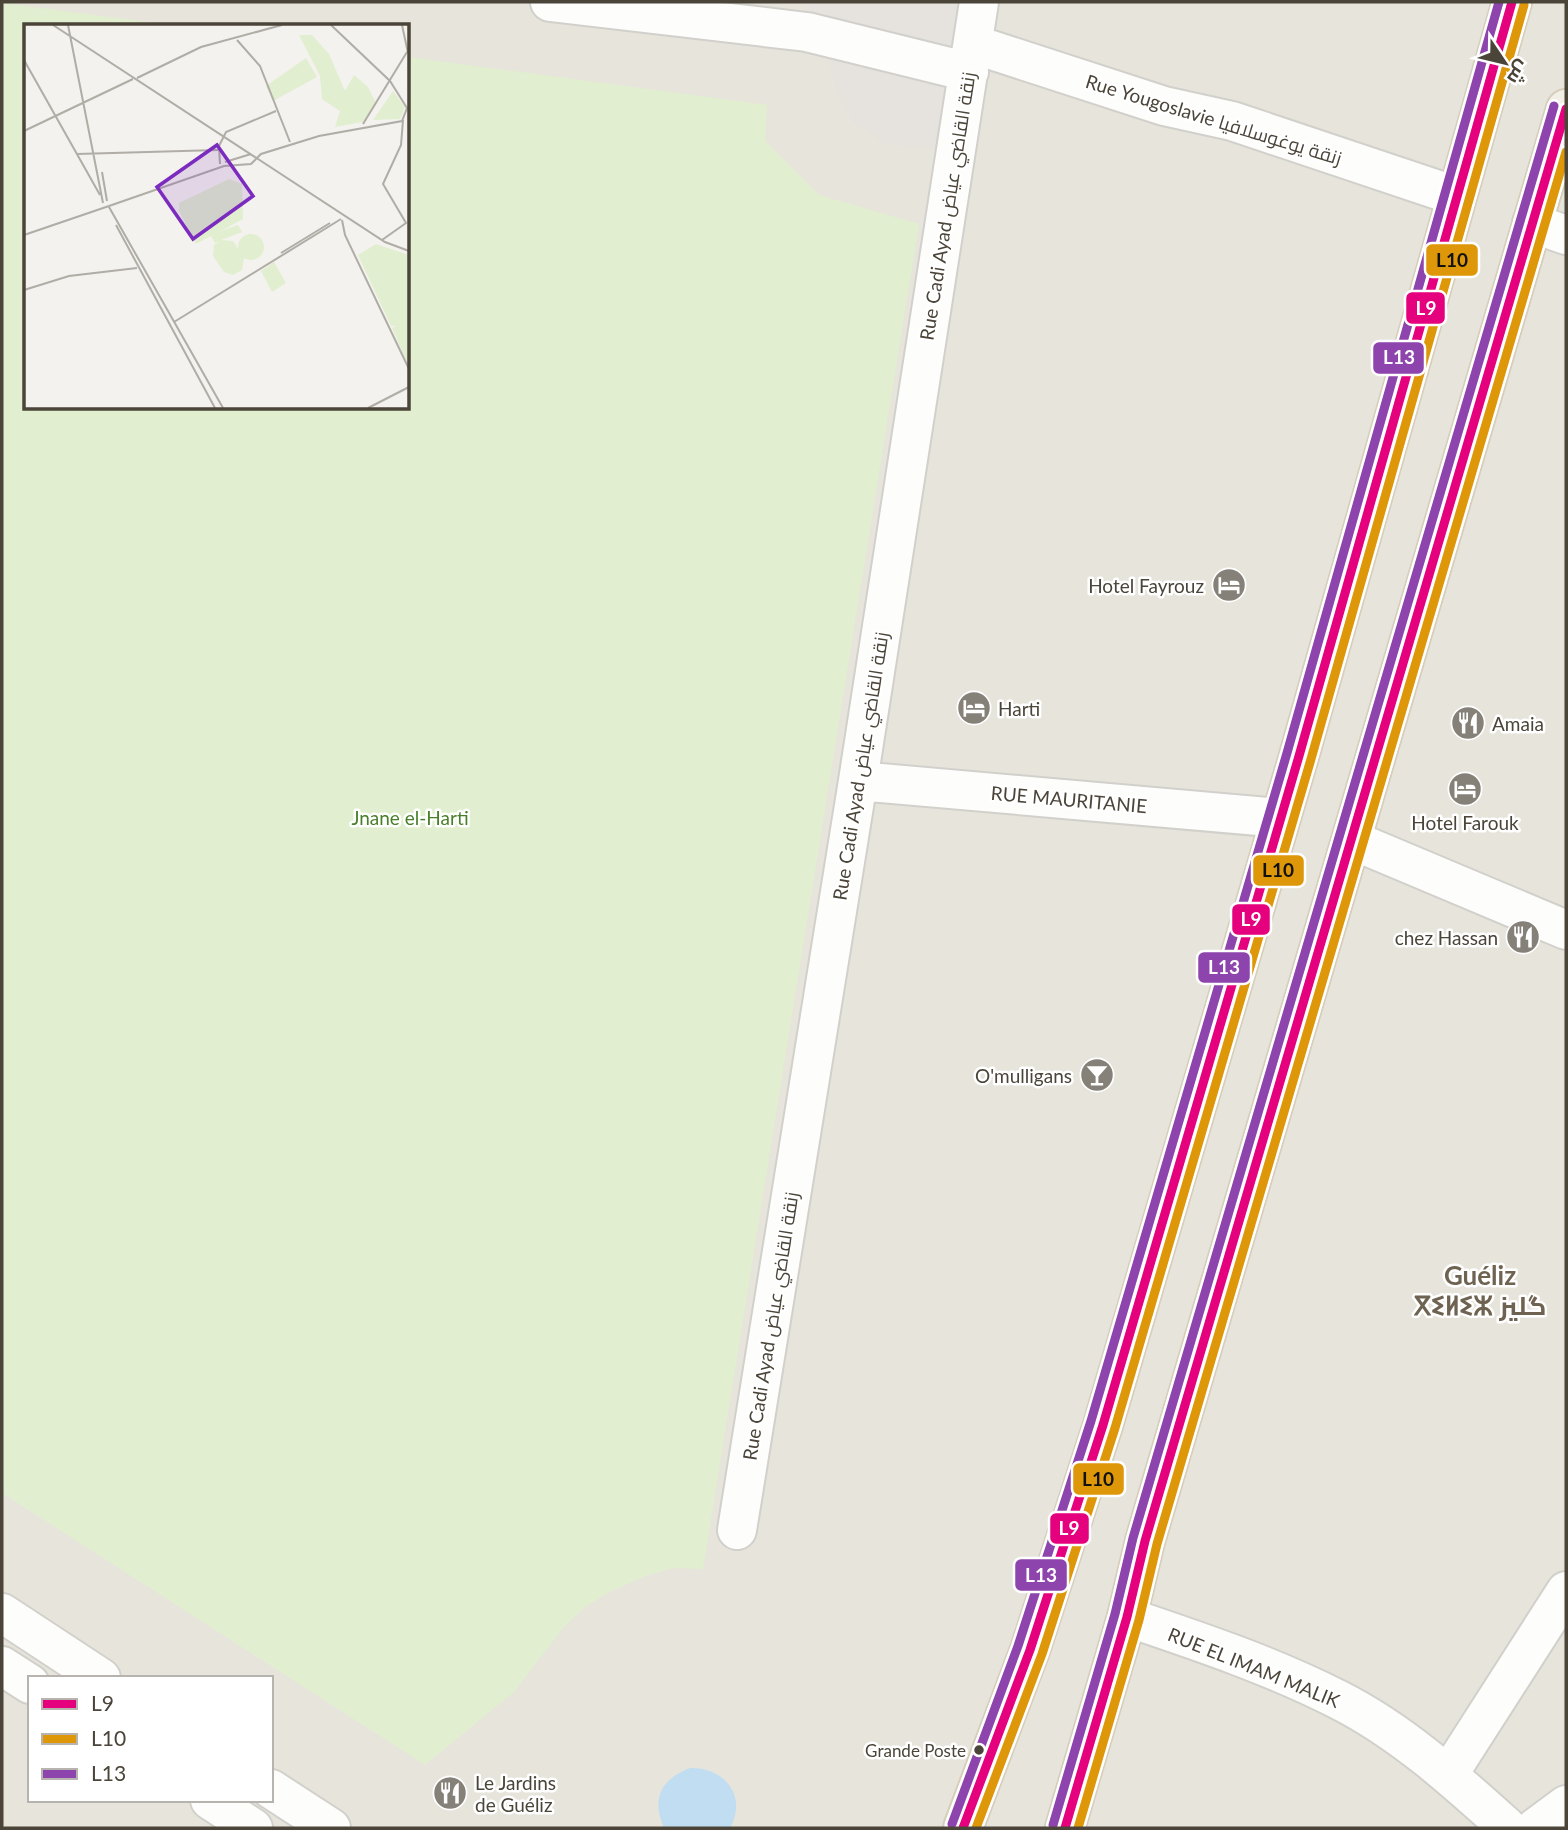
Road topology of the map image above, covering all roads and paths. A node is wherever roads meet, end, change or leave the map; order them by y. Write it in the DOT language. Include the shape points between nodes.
graph roads {
  1 [pos="550,2"];
  2 [pos="979,2"];
  3 [pos="1512,2"];
  4 [pos="971,58"];
  5 [pos="1566,108"];
  6 [pos="1456,196"];
  7 [pos="1549,229"];
  8 [pos="858,781"];
  9 [pos="1280,818"];
  10 [pos="1352,840"];
  11 [pos="1566,930"];
  12 [pos="737,1530"];
  13 [pos="1566,1591"];
  14 [pos="2,1613"];
  15 [pos="1127,1617"];
  16 [pos="98,1676"];
  17 [pos="1447,1775"];
  18 [pos="273,1790"];
  19 [pos="212,1802"];
  20 [pos="1566,1805"];
  21 [pos="253,1828"];
  22 [pos="331,1828"];
  23 [pos="963,1828"];
  24 [pos="1065,1828"];
  25 [pos="1508,1828"];
  26 [pos="1535,1828"];
  1 -- 4 [label="street, Rue Yougoslavie زنقة يوغوسلافيا" via="807,32"];
  2 -- 4 [label="street, Rue Cadi Ayad زنقة القاضي عياض"];
  3 -- 6 [label="main road"];
  4 -- 6 [label="street, Rue Yougoslavie زنقة يوغوسلافيا" via="1232,121"];
  4 -- 8 [label="street, Rue Cadi Ayad زنقة القاضي عياض"];
  5 -- 7 [label="main road"];
  6 -- 9 [label="main road"];
  7 -- 10 [label="main road"];
  8 -- 9 [label="street, RUE MAURITANIE"];
  8 -- 12 [label="street, Rue Cadi Ayad زنقة القاضي عياض"];
  9 -- 23 [label="main road" via="1103,1424 1030,1650"];
  10 -- 11 [label="street"];
  10 -- 15 [label="main road" via="1149,1528"];
  13 -- 17 [label="street"];
  14 -- 16 [label="street"];
  15 -- 17 [label="street, RUE EL IMAM MALIK" via="1216,1647 1338,1700"];
  15 -- 24 [label="main road"];
  17 -- 25 [label="street, RUE EL IMAM MALIK"];
  18 -- 22 [label="street"];
  19 -- 21 [label="street"];
  20 -- 26 [label="street"];
}
